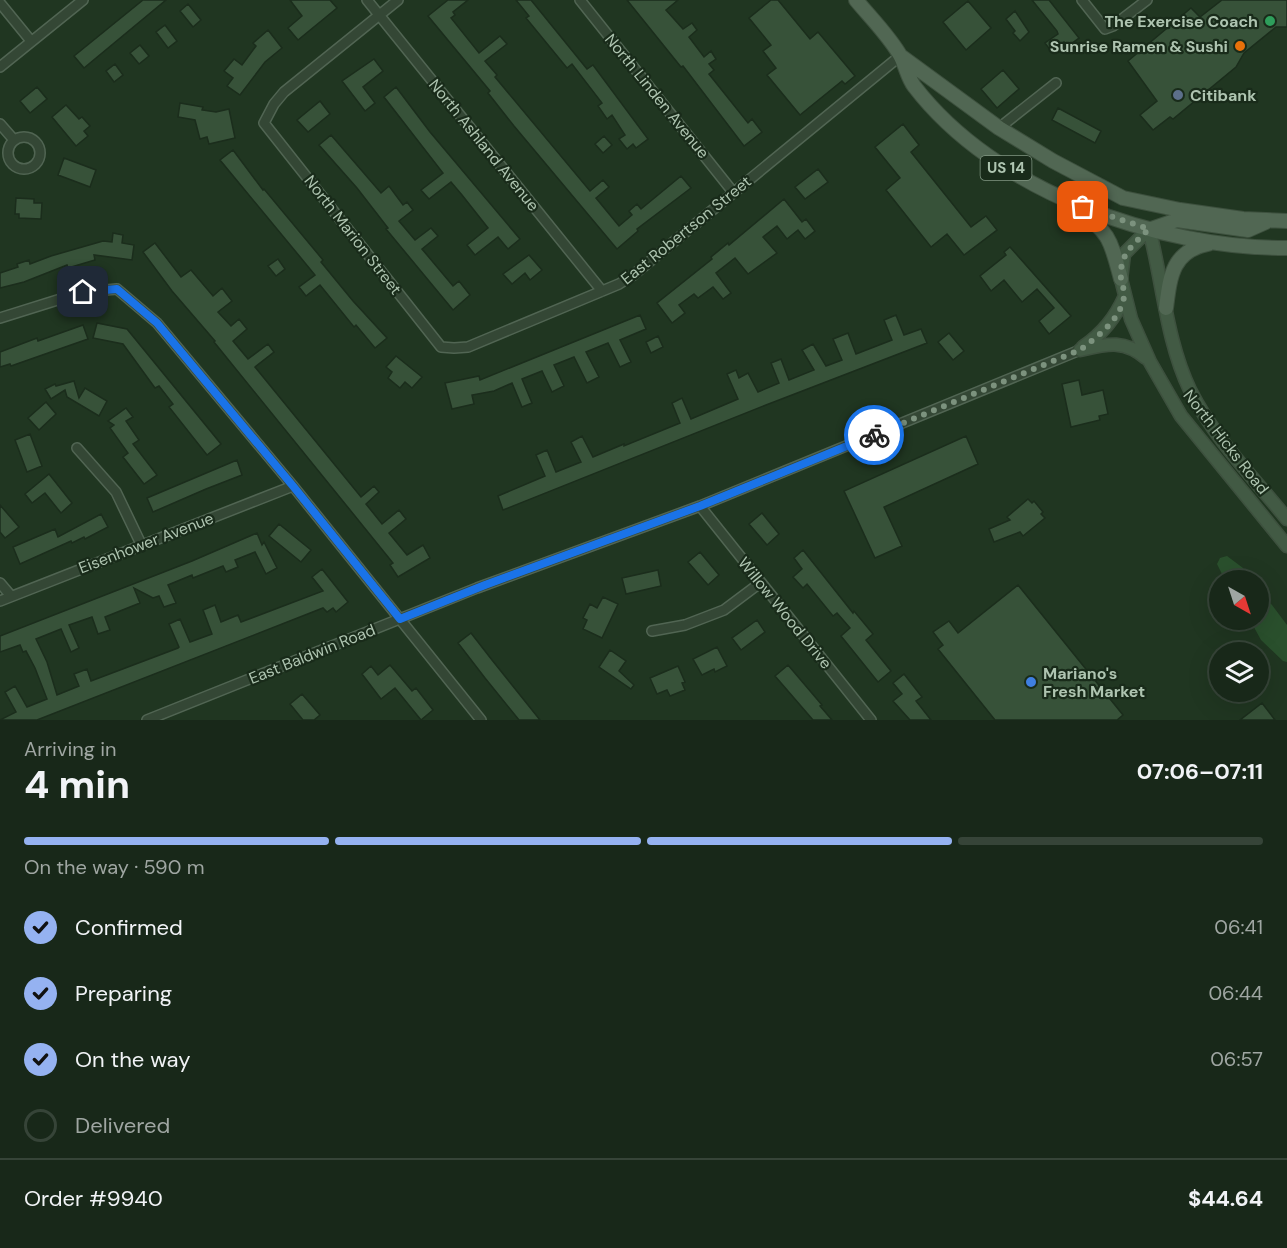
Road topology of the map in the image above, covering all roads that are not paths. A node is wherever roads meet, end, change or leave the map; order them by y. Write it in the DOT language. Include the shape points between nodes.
graph roads {
  1 [pos="83,0"];
  2 [pos="367,0"];
  3 [pos="398,0"];
  4 [pos="580,0"];
  5 [pos="856,0"];
  6 [pos="1082,0"];
  7 [pos="1147,0"];
  8 [pos="0,3"];
  9 [pos="379,15"];
  10 [pos="31,41"];
  11 [pos="900,56"];
  12 [pos="0,67"];
  13 [pos="1056,82"];
  14 [pos="0,124"];
  15 [pos="999,128"];
  16 [pos="14,140"];
  17 [pos="733,192"];
  18 [pos="1054,195"];
  19 [pos="1123,198"];
  20 [pos="1269,220"];
  21 [pos="1287,221"];
  22 [pos="1149,229"];
  23 [pos="1213,243"];
  24 [pos="1287,248"];
  25 [pos="1121,279"];
  26 [pos="602,291"];
  27 [pos="1125,296"];
  28 [pos="1166,308"];
  29 [pos="0,318"];
  30 [pos="441,347"];
  31 [pos="1080,350"];
  32 [pos="1150,362"];
  33 [pos="77,448"];
  34 [pos="1212,454"];
  35 [pos="1250,473"];
  36 [pos="293,486"];
  37 [pos="700,506"];
  38 [pos="1287,519"];
  39 [pos="141,544"];
  40 [pos="1287,546"];
  41 [pos="0,583"];
  42 [pos="760,583"];
  43 [pos="11,596"];
  44 [pos="0,601"];
  45 [pos="400,619"];
  46 [pos="652,631"];
  47 [pos="147,720"];
  48 [pos="481,720"];
  49 [pos="871,720"];
  1 -- 10 [label="street"];
  2 -- 9 [label="street, North Ashland Avenue"];
  3 -- 9 [label="street"];
  4 -- 17 [label="street, North Linden Avenue"];
  5 -- 11 [label="main road, US 14"];
  6 -- 7 [label="street" via="1105,29"];
  8 -- 10 [label="street"];
  9 -- 26 [label="street, North Ashland Avenue"];
  9 -- 30 [label="street, North Marion Street" via="284,92 264,123"];
  10 -- 12 [label="street"];
  11 -- 15 [label="main road, US 14"];
  11 -- 17 [label="street, East Robertson Street"];
  11 -- 18 [label="main road, US 14" via="912,85 949,124 983,152"];
  13 -- 15 [label="street"];
  14 -- 16 [label="street"];
  15 -- 19 [label="main road, US 14"];
  17 -- 26 [label="street, East Robertson Street" via="632,276"];
  18 -- 22 [label="main road, US 14"];
  18 -- 25 [label="main road" via="1102,227 1116,256"];
  19 -- 20 [label="main road, US 14" via="1157,207"];
  19 -- 22 [label="main road"];
  20 -- 21 [label="main road, US 14"];
  20 -- 22 [label="main road" via="1248,230 1177,220"];
  22 -- 23 [label="main road, US 14"];
  22 -- 25 [label="main road, North Hicks Road" via="1124,254"];
  22 -- 28 [label="main road, North Hicks Road"];
  23 -- 24 [label="main road, US 14"];
  23 -- 28 [label="main road" via="1195,247 1172,270"];
  25 -- 27 [label="main road, North Hicks Road"];
  26 -- 30 [label="street, East Robertson Street" via="468,347"];
  27 -- 31 [label="main road" via="1112,321"];
  27 -- 32 [label="main road, North Hicks Road"];
  28 -- 35 [label="main road, North Hicks Road" via="1172,339 1190,389 1211,425"];
  29 -- 36 [label="street" via="83,292 117,289 157,323"];
  31 -- 32 [label="main road" via="1121,344"];
  31 -- 37 [label="street, East Baldwin Road"];
  32 -- 34 [label="main road, North Hicks Road" via="1181,416"];
  33 -- 39 [label="street" via="116,492"];
  34 -- 35 [label="main road" via="1221,454"];
  34 -- 40 [label="main road, North Hicks Road"];
  35 -- 38 [label="main road, North Hicks Road"];
  36 -- 39 [label="street, Eisenhower Avenue"];
  36 -- 45 [label="street"];
  37 -- 42 [label="street, Willow Wood Drive"];
  37 -- 45 [label="street, East Baldwin Road"];
  39 -- 43 [label="street, Eisenhower Avenue"];
  41 -- 43 [label="street"];
  42 -- 46 [label="street" via="724,610 685,625"];
  42 -- 49 [label="street, Willow Wood Drive"];
  43 -- 44 [label="street, Eisenhower Avenue"];
  45 -- 47 [label="street, East Baldwin Road"];
  45 -- 48 [label="street"];
}
